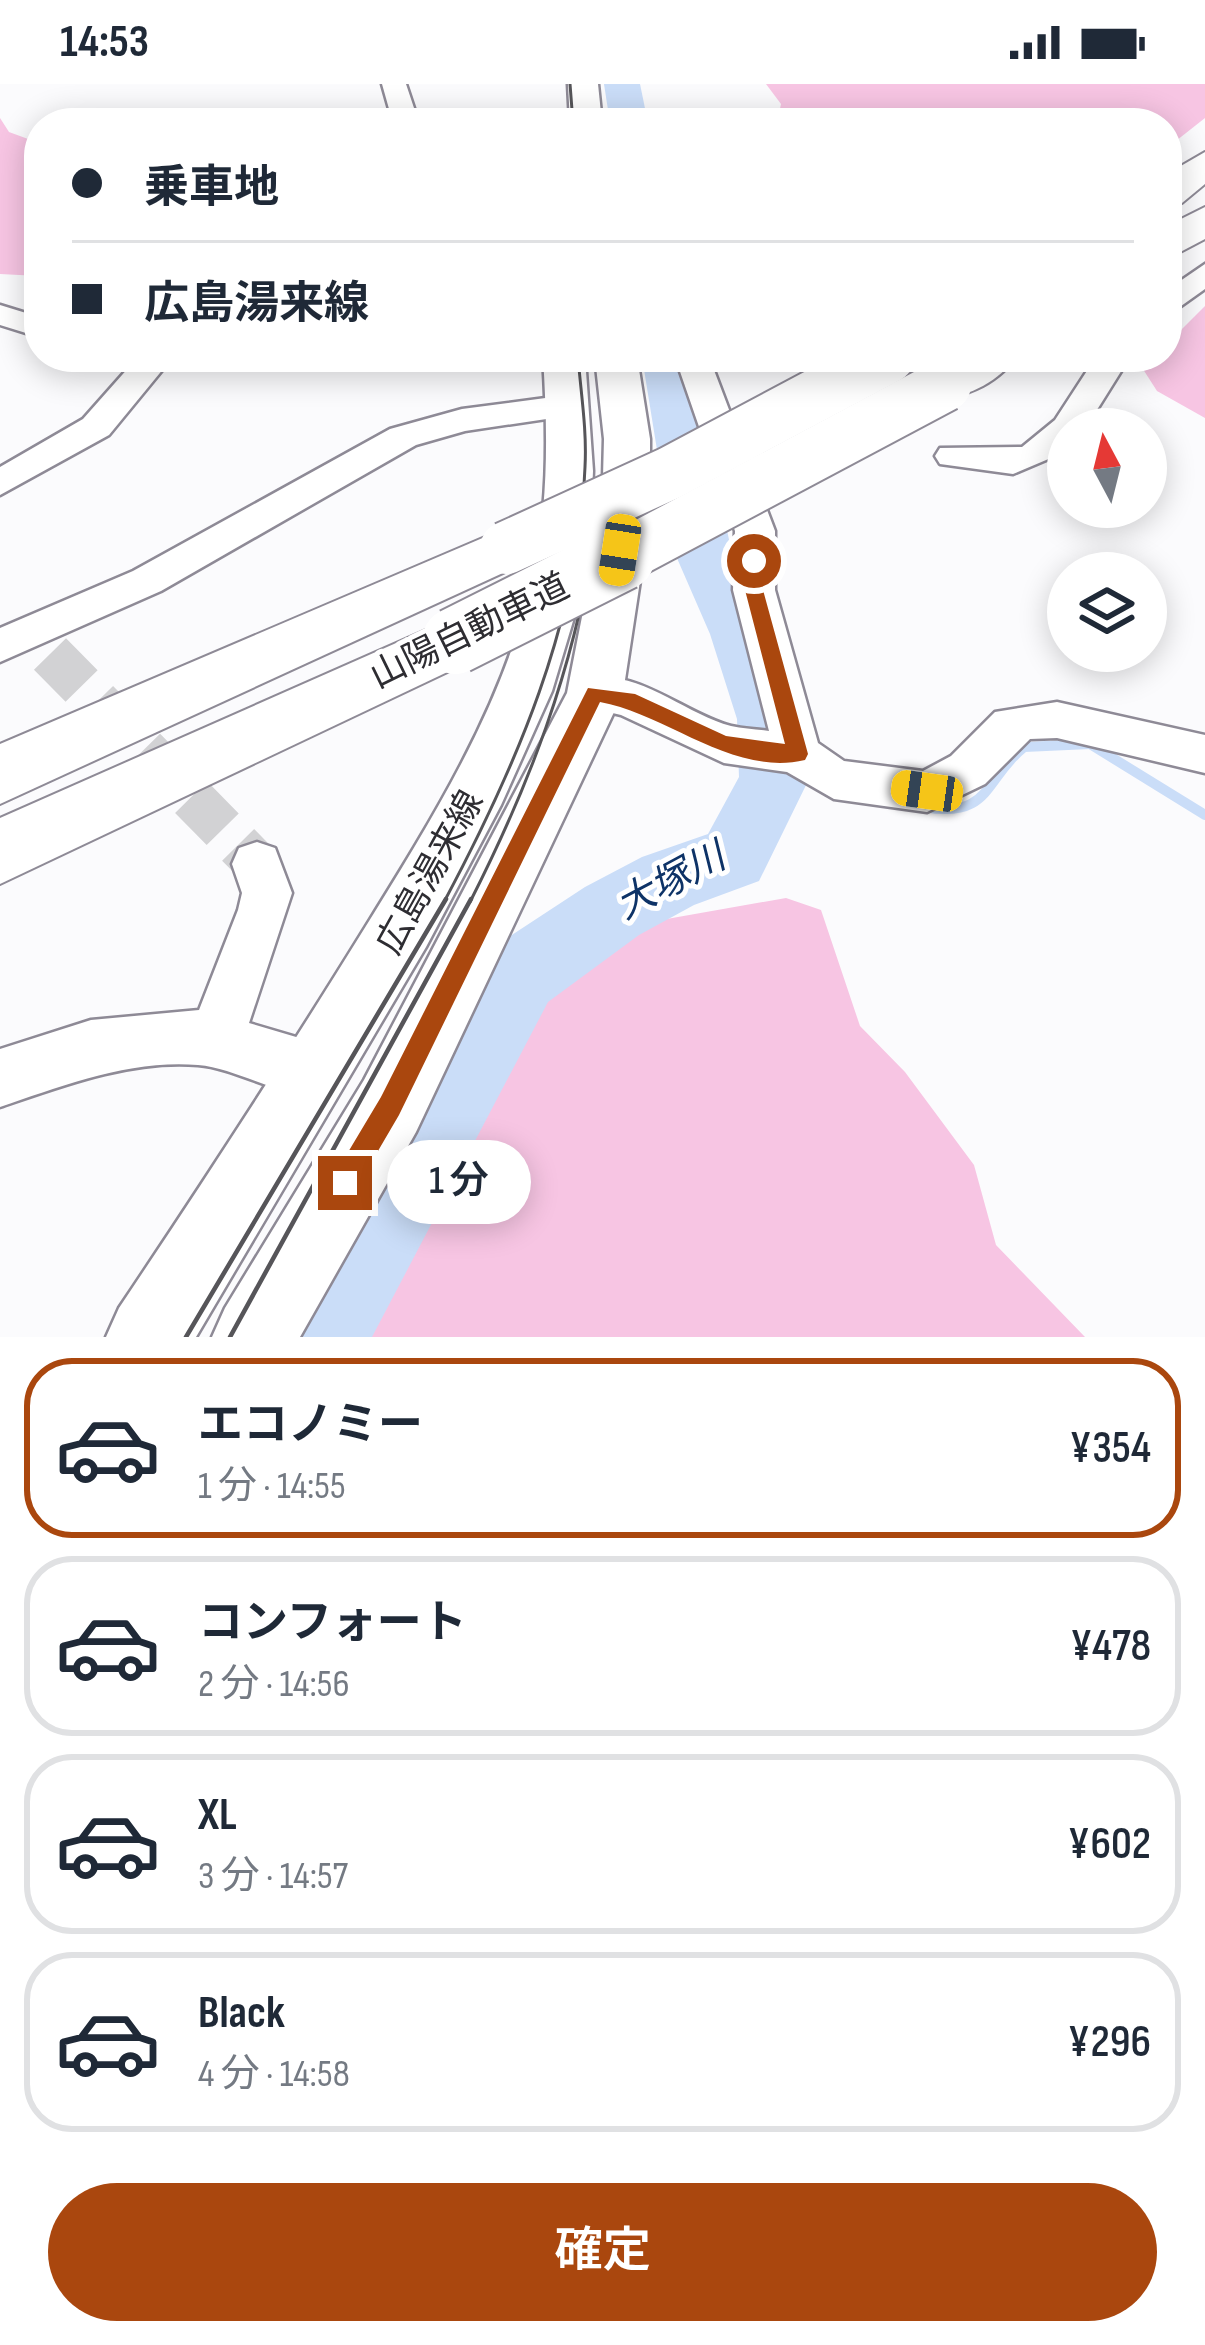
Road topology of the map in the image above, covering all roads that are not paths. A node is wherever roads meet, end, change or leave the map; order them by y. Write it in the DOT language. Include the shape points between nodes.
graph roads {
  1 [pos="1205,273"];
  2 [pos="1182,293"];
  3 [pos="143,372"];
  4 [pos="618,372"];
  5 [pos="697,372"];
  6 [pos="860,372"];
  7 [pos="967,372"];
  8 [pos="1103,372"];
  9 [pos="566,382"];
  10 [pos="953,456"];
  11 [pos="0,482"];
  12 [pos="18,639"];
  13 [pos="595,693"];
  14 [pos="796,754"];
  15 [pos="1205,754"];
  16 [pos="0,775"];
  17 [pos="0,852"];
  18 [pos="257,864"];
  19 [pos="214,1041"];
  20 [pos="320,1070"];
  21 [pos="0,1078"];
  22 [pos="148,1337"];
  23 [pos="254,1337"];
  1 -- 2 [label="street"];
  3 -- 11 [label="street" via="96,427"];
  4 -- 13 [label="main road, 広島湯来線" via="626,514"];
  5 -- 14 [label="street" via="755,531 754,590"];
  6 -- 16 [label="highway, 山陽自動車道, bridge" via="670,473"];
  7 -- 17 [label="highway, 山陽自動車道, bridge" via="455,641"];
  8 -- 10 [label="street" via="1061,439 1032,461 994,466"];
  9 -- 12 [label="street" via="403,437 147,581"];
  9 -- 20 [label="main road, 広島湯来線" via="565,539 542,634 460,826"];
  13 -- 14 [label="street" via="628,699 724,744"];
  13 -- 23 [label="main road, 広島湯来線" via="390,1106"];
  14 -- 15 [label="street" via="834,778 927,791 968,770 1011,725 1030,721"];
  18 -- 19 [label="street" via="268,893 264,910"];
  19 -- 20 [label="street"];
  19 -- 21 [label="street" via="91,1048"];
  20 -- 22 [label="main road, 広島湯来線"];
}
